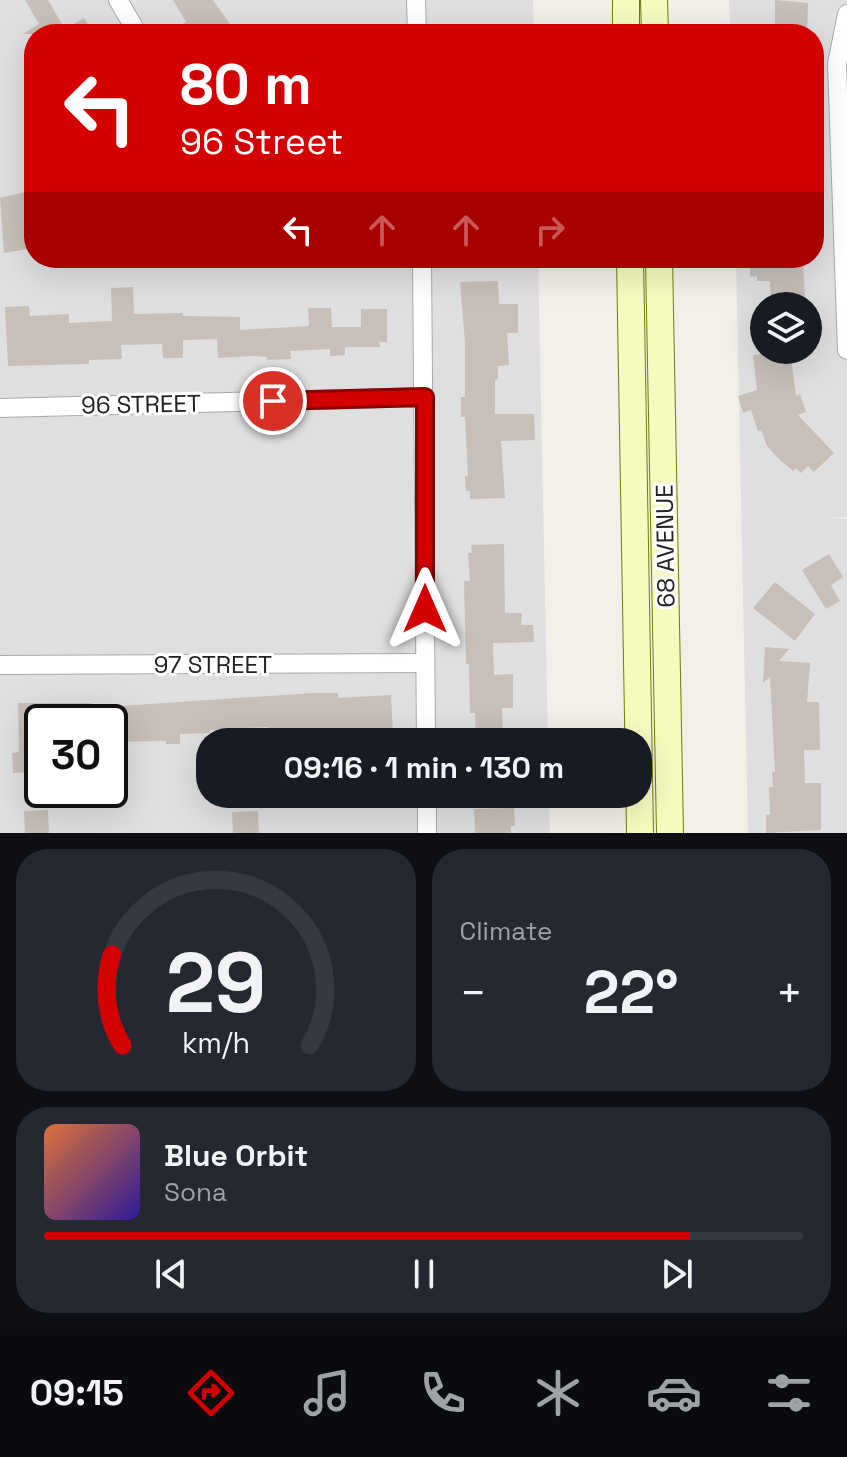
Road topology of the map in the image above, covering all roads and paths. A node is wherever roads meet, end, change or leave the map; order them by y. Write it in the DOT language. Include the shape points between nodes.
graph roads {
  1 [pos="118,0"];
  2 [pos="416,0"];
  3 [pos="626,0"];
  4 [pos="654,0"];
  5 [pos="847,14"];
  6 [pos="132,24"];
  7 [pos="417,24"];
  8 [pos="626,24"];
  9 [pos="655,24"];
  10 [pos="422,268"];
  11 [pos="630,268"];
  12 [pos="659,268"];
  13 [pos="847,350"];
  14 [pos="425,397"];
  15 [pos="0,408"];
  16 [pos="425,663"];
  17 [pos="0,665"];
  18 [pos="426,728"];
  19 [pos="427,808"];
  20 [pos="427,833"];
  21 [pos="640,833"];
  22 [pos="670,833"];
  1 -- 6 [label="street"];
  2 -- 7 [label="street"];
  3 -- 8 [label="main road"];
  4 -- 9 [label="main road"];
  5 -- 13 [label="street" via="837,64"];
  10 -- 14 [label="street"];
  11 -- 21 [label="main road, 68 AVENUE"];
  12 -- 22 [label="main road, 68 AVENUE"];
  14 -- 15 [label="street, 96 STREET"];
  14 -- 16 [label="street"];
  16 -- 17 [label="street, 97 STREET"];
  16 -- 18 [label="street"];
  19 -- 20 [label="street"];
}
